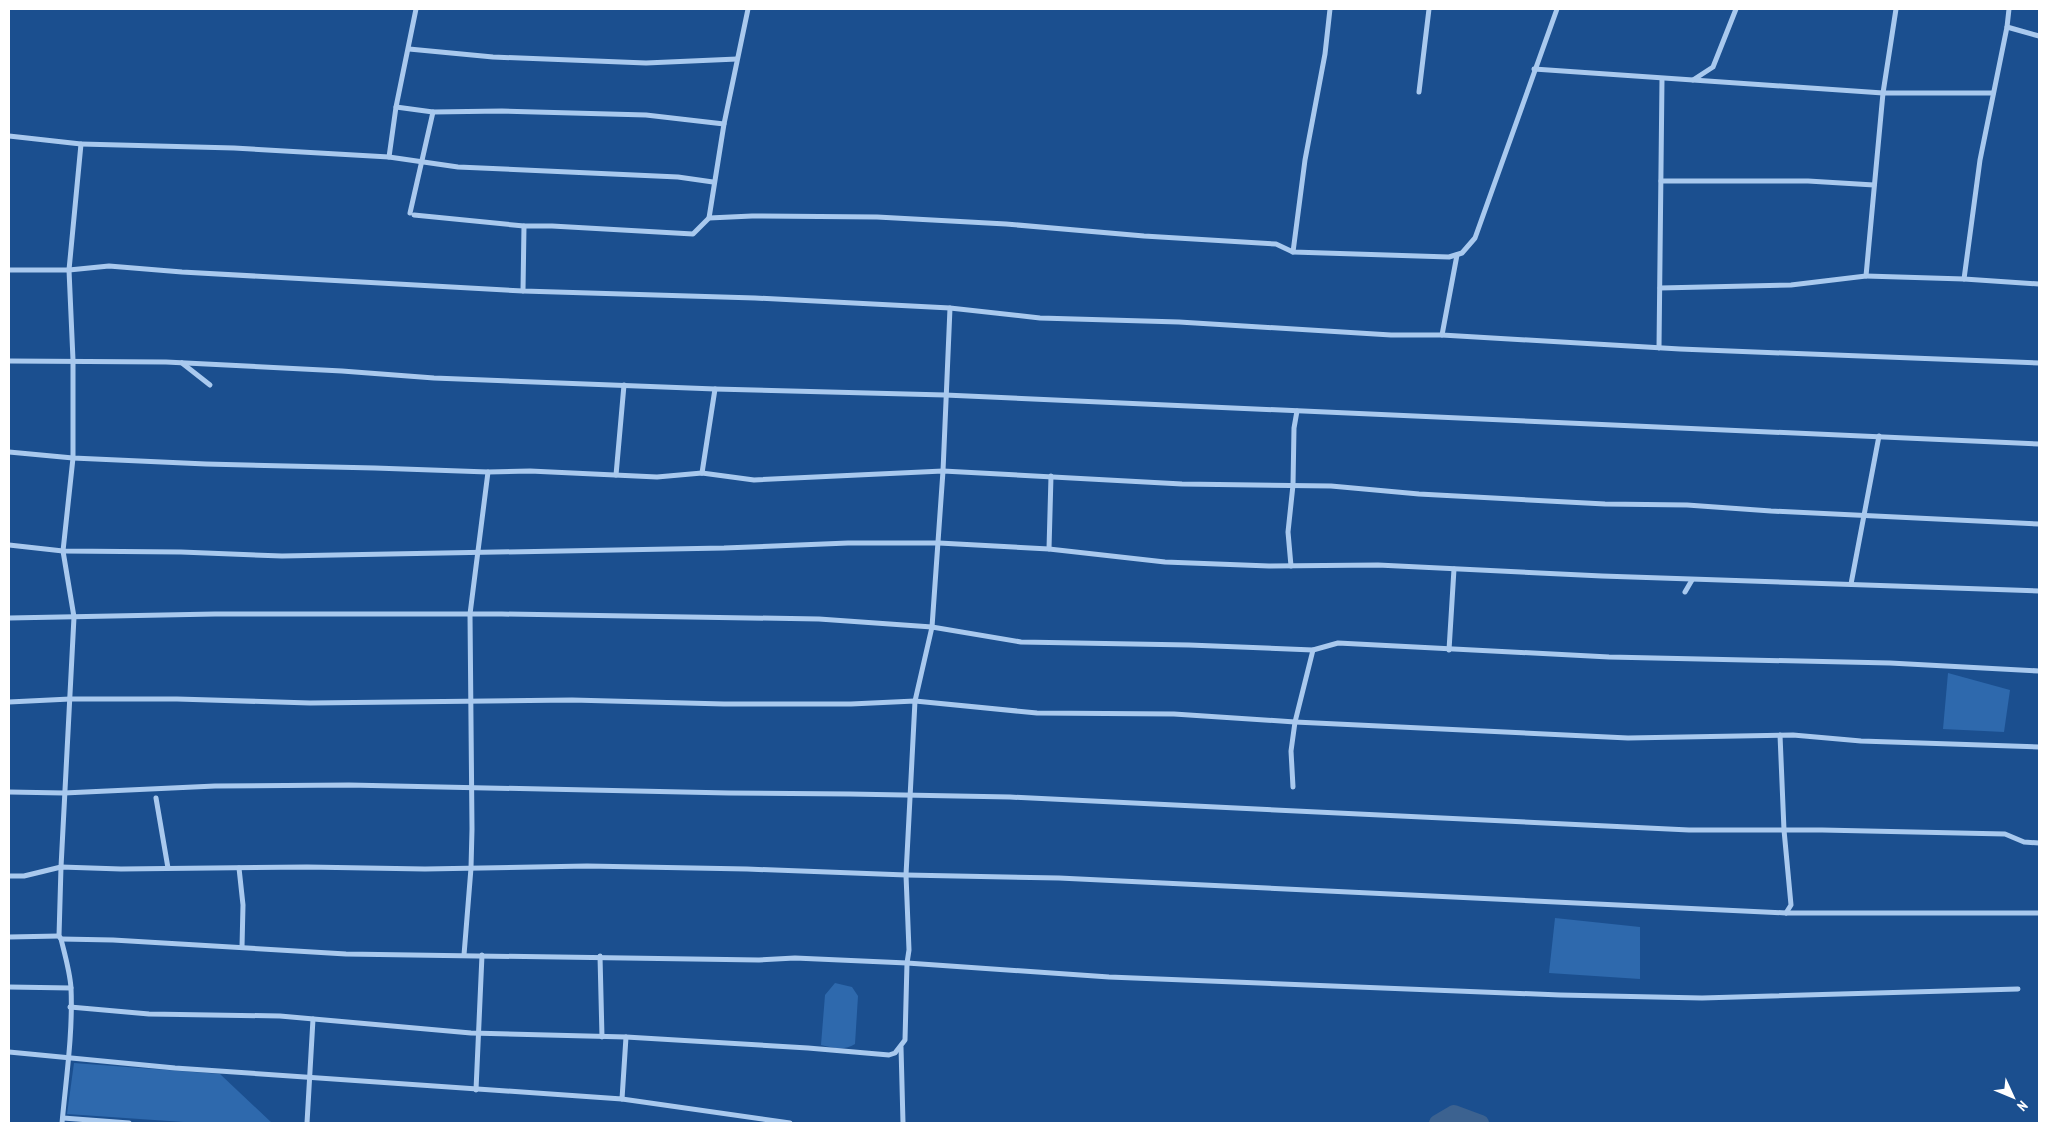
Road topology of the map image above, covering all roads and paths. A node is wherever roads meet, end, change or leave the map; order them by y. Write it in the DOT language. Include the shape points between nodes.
graph roads {
  1 [pos="416,9"];
  2 [pos="748,9"];
  3 [pos="1330,9"];
  4 [pos="1429,9"];
  5 [pos="1557,9"];
  6 [pos="1736,9"];
  7 [pos="1896,9"];
  8 [pos="2009,9"];
  9 [pos="2007,27"];
  10 [pos="2039,36"];
  11 [pos="409,49"];
  12 [pos="738,59"];
  13 [pos="1534,69"];
  14 [pos="1662,78"];
  15 [pos="1693,80"];
  16 [pos="1419,92"];
  17 [pos="1883,93"];
  18 [pos="1993,93"];
  19 [pos="396,107"];
  20 [pos="433,112"];
  21 [pos="724,124"];
  22 [pos="9,136"];
  23 [pos="81,144"];
  24 [pos="389,157"];
  25 [pos="422,161"];
  26 [pos="1661,181"];
  27 [pos="713,182"];
  28 [pos="1874,185"];
  29 [pos="708,218"];
  30 [pos="524,226"];
  31 [pos="1293,252"];
  32 [pos="1457,255"];
  33 [pos="9,270"];
  34 [pos="69,270"];
  35 [pos="1866,276"];
  36 [pos="1964,278"];
  37 [pos="2039,284"];
  38 [pos="1660,288"];
  39 [pos="523,291"];
  40 [pos="950,308"];
  41 [pos="1442,335"];
  42 [pos="1658,348"];
  43 [pos="73,360"];
  44 [pos="9,361"];
  45 [pos="181,362"];
  46 [pos="2039,364"];
  47 [pos="210,385"];
  48 [pos="624,385"];
  49 [pos="715,389"];
  50 [pos="945,396"];
  51 [pos="1297,411"];
  52 [pos="1879,436"];
  53 [pos="2039,444"];
  54 [pos="9,452"];
  55 [pos="73,458"];
  56 [pos="943,471"];
  57 [pos="488,472"];
  58 [pos="702,473"];
  59 [pos="616,475"];
  60 [pos="1051,476"];
  61 [pos="1293,485"];
  62 [pos="1863,516"];
  63 [pos="2039,524"];
  64 [pos="939,543"];
  65 [pos="9,545"];
  66 [pos="1049,549"];
  67 [pos="63,551"];
  68 [pos="477,553"];
  69 [pos="1291,566"];
  70 [pos="1454,569"];
  71 [pos="1692,580"];
  72 [pos="1851,584"];
  73 [pos="2039,591"];
  74 [pos="1685,592"];
  75 [pos="470,614"];
  76 [pos="74,617"];
  77 [pos="9,618"];
  78 [pos="932,627"];
  79 [pos="1313,650"];
  80 [pos="1449,650"];
  81 [pos="2039,671"];
  82 [pos="70,700"];
  83 [pos="915,701"];
  84 [pos="9,702"];
  85 [pos="470,702"];
  86 [pos="1295,722"];
  87 [pos="1780,735"];
  88 [pos="2039,747"];
  89 [pos="1292,787"];
  90 [pos="471,788"];
  91 [pos="9,792"];
  92 [pos="64,793"];
  93 [pos="909,796"];
  94 [pos="156,798"];
  95 [pos="1784,830"];
  96 [pos="2039,843"];
  97 [pos="61,867"];
  98 [pos="168,868"];
  99 [pos="239,868"];
  100 [pos="471,868"];
  101 [pos="906,875"];
  102 [pos="9,876"];
  103 [pos="2039,912"];
  104 [pos="1786,913"];
  105 [pos="9,937"];
  106 [pos="60,938"];
  107 [pos="242,947"];
  108 [pos="464,954"];
  109 [pos="482,955"];
  110 [pos="600,956"];
  111 [pos="908,962"];
  112 [pos="9,987"];
  113 [pos="71,988"];
  114 [pos="2018,989"];
  115 [pos="70,1007"];
  116 [pos="312,1018"];
  117 [pos="479,1033"];
  118 [pos="602,1037"];
  119 [pos="626,1037"];
  120 [pos="901,1047"];
  121 [pos="9,1052"];
  122 [pos="68,1058"];
  123 [pos="310,1078"];
  124 [pos="476,1090"];
  125 [pos="622,1099"];
  126 [pos="62,1121"];
  127 [pos="129,1123"];
  128 [pos="307,1123"];
  129 [pos="790,1123"];
  130 [pos="903,1123"];
  1 -- 11 [label="street"];
  2 -- 12 [label="street"];
  3 -- 31 [label="street"];
  4 -- 16 [label="street"];
  5 -- 13 [label="street"];
  6 -- 15 [label="street" via="1713,66"];
  7 -- 17 [label="street"];
  8 -- 9 [label="street"];
  9 -- 10 [label="street"];
  9 -- 18 [label="street"];
  11 -- 12 [label="street" via="493,57 646,63"];
  11 -- 19 [label="street"];
  12 -- 21 [label="street"];
  13 -- 14 [label="street"];
  13 -- 32 [label="street" via="1475,238"];
  14 -- 15 [label="street"];
  14 -- 26 [label="street"];
  15 -- 17 [label="street"];
  17 -- 18 [label="street"];
  17 -- 28 [label="street"];
  18 -- 36 [label="street"];
  19 -- 20 [label="street"];
  19 -- 24 [label="street"];
  20 -- 21 [label="street" via="646,115"];
  20 -- 25 [label="street"];
  21 -- 27 [label="street"];
  22 -- 23 [label="street"];
  23 -- 24 [label="street"];
  23 -- 34 [label="street"];
  24 -- 25 [label="street"];
  25 -- 27 [label="street" via="464,167 678,177"];
  25 -- 30 [label="street" via="412,214"];
  26 -- 28 [label="street" via="1808,181"];
  26 -- 38 [label="street"];
  27 -- 29 [label="street"];
  28 -- 35 [label="street"];
  29 -- 30 [label="street" via="693,234"];
  29 -- 31 [label="street" via="877,217 1006,224 1276,244"];
  30 -- 39 [label="street"];
  31 -- 32 [label="street"];
  32 -- 41 [label="street"];
  33 -- 34 [label="street"];
  34 -- 39 [label="street" via="109,266"];
  34 -- 43 [label="street"];
  35 -- 36 [label="street"];
  35 -- 38 [label="street" via="1792,285"];
  36 -- 37 [label="street"];
  38 -- 42 [label="street"];
  39 -- 40 [label="street"];
  40 -- 41 [label="street" via="1040,318"];
  40 -- 50 [label="street"];
  41 -- 42 [label="street"];
  42 -- 46 [label="street"];
  43 -- 44 [label="street"];
  43 -- 45 [label="street"];
  43 -- 55 [label="street"];
  45 -- 47 [label="street"];
  45 -- 48 [label="street" via="434,378"];
  48 -- 49 [label="street"];
  48 -- 59 [label="street"];
  49 -- 50 [label="street"];
  49 -- 58 [label="street"];
  50 -- 51 [label="street"];
  50 -- 56 [label="street"];
  51 -- 52 [label="street"];
  51 -- 61 [label="street"];
  52 -- 53 [label="street"];
  52 -- 62 [label="street"];
  54 -- 55 [label="street"];
  55 -- 57 [label="street"];
  55 -- 67 [label="street"];
  56 -- 58 [label="street" via="754,480"];
  56 -- 60 [label="street"];
  56 -- 64 [label="street"];
  57 -- 59 [label="street"];
  57 -- 68 [label="street"];
  58 -- 59 [label="street" via="657,477"];
  60 -- 61 [label="street" via="1182,484"];
  60 -- 66 [label="street"];
  61 -- 62 [label="street" via="1428,495 1687,505"];
  61 -- 69 [label="street" via="1288,532"];
  62 -- 63 [label="street"];
  62 -- 72 [label="street"];
  64 -- 66 [label="street"];
  64 -- 68 [label="street"];
  64 -- 78 [label="street"];
  65 -- 67 [label="street"];
  66 -- 69 [label="street" via="1165,562"];
  67 -- 68 [label="street" via="282,556"];
  67 -- 76 [label="street"];
  68 -- 75 [label="street"];
  69 -- 70 [label="street" via="1378,565"];
  70 -- 71 [label="street"];
  70 -- 80 [label="street"];
  71 -- 72 [label="street"];
  71 -- 74 [label="street"];
  72 -- 73 [label="street"];
  75 -- 76 [label="street"];
  75 -- 78 [label="street" via="819,619"];
  75 -- 85 [label="street"];
  76 -- 77 [label="street"];
  76 -- 82 [label="street"];
  78 -- 79 [label="street" via="1020,642"];
  78 -- 83 [label="street"];
  79 -- 80 [label="street" via="1338,644"];
  79 -- 86 [label="street"];
  80 -- 81 [label="street" via="1890,663"];
  82 -- 84 [label="street"];
  82 -- 85 [label="street"];
  82 -- 92 [label="street"];
  83 -- 85 [label="street" via="850,704 572,700"];
  83 -- 86 [label="street" via="1038,713 1174,714"];
  83 -- 93 [label="street"];
  85 -- 90 [label="street"];
  86 -- 87 [label="street" via="1628,738"];
  86 -- 89 [label="street" via="1291,751"];
  87 -- 88 [label="street"];
  87 -- 95 [label="street"];
  90 -- 92 [label="street" via="216,786"];
  90 -- 93 [label="street"];
  90 -- 100 [label="street"];
  91 -- 92 [label="street"];
  92 -- 97 [label="street"];
  93 -- 95 [label="street" via="1010,797 1689,830"];
  93 -- 101 [label="street"];
  94 -- 98 [label="street"];
  95 -- 96 [label="street" via="2005,834 2024,842"];
  95 -- 104 [label="street" via="1791,905"];
  97 -- 98 [label="street"];
  97 -- 102 [label="street" via="24,876"];
  97 -- 106 [label="street"];
  98 -- 99 [label="street"];
  99 -- 100 [label="street"];
  99 -- 107 [label="street" via="243,905"];
  100 -- 101 [label="street" via="588,866"];
  100 -- 108 [label="street"];
  101 -- 104 [label="street" via="1059,878"];
  101 -- 111 [label="street"];
  103 -- 104 [label="street"];
  105 -- 106 [label="street"];
  106 -- 107 [label="street"];
  106 -- 113 [label="street"];
  107 -- 108 [label="street" via="346,954"];
  108 -- 109 [label="street"];
  109 -- 110 [label="street"];
  109 -- 117 [label="street"];
  110 -- 111 [label="street"];
  110 -- 118 [label="street"];
  111 -- 114 [label="street" via="1109,977 1702,998"];
  111 -- 120 [label="street" via="905,1040"];
  112 -- 113 [label="street"];
  113 -- 115 [label="street"];
  115 -- 116 [label="street" via="149,1014"];
  115 -- 122 [label="street"];
  116 -- 117 [label="street"];
  116 -- 123 [label="street"];
  117 -- 118 [label="street"];
  117 -- 124 [label="street"];
  118 -- 119 [label="street"];
  119 -- 120 [label="street" via="889,1055"];
  119 -- 125 [label="street"];
  120 -- 130 [label="street"];
  121 -- 122 [label="street"];
  122 -- 123 [label="street"];
  122 -- 126 [label="street"];
  123 -- 124 [label="street"];
  123 -- 128 [label="street"];
  124 -- 125 [label="street"];
  125 -- 129 [label="street"];
  126 -- 127 [label="street"];
}
